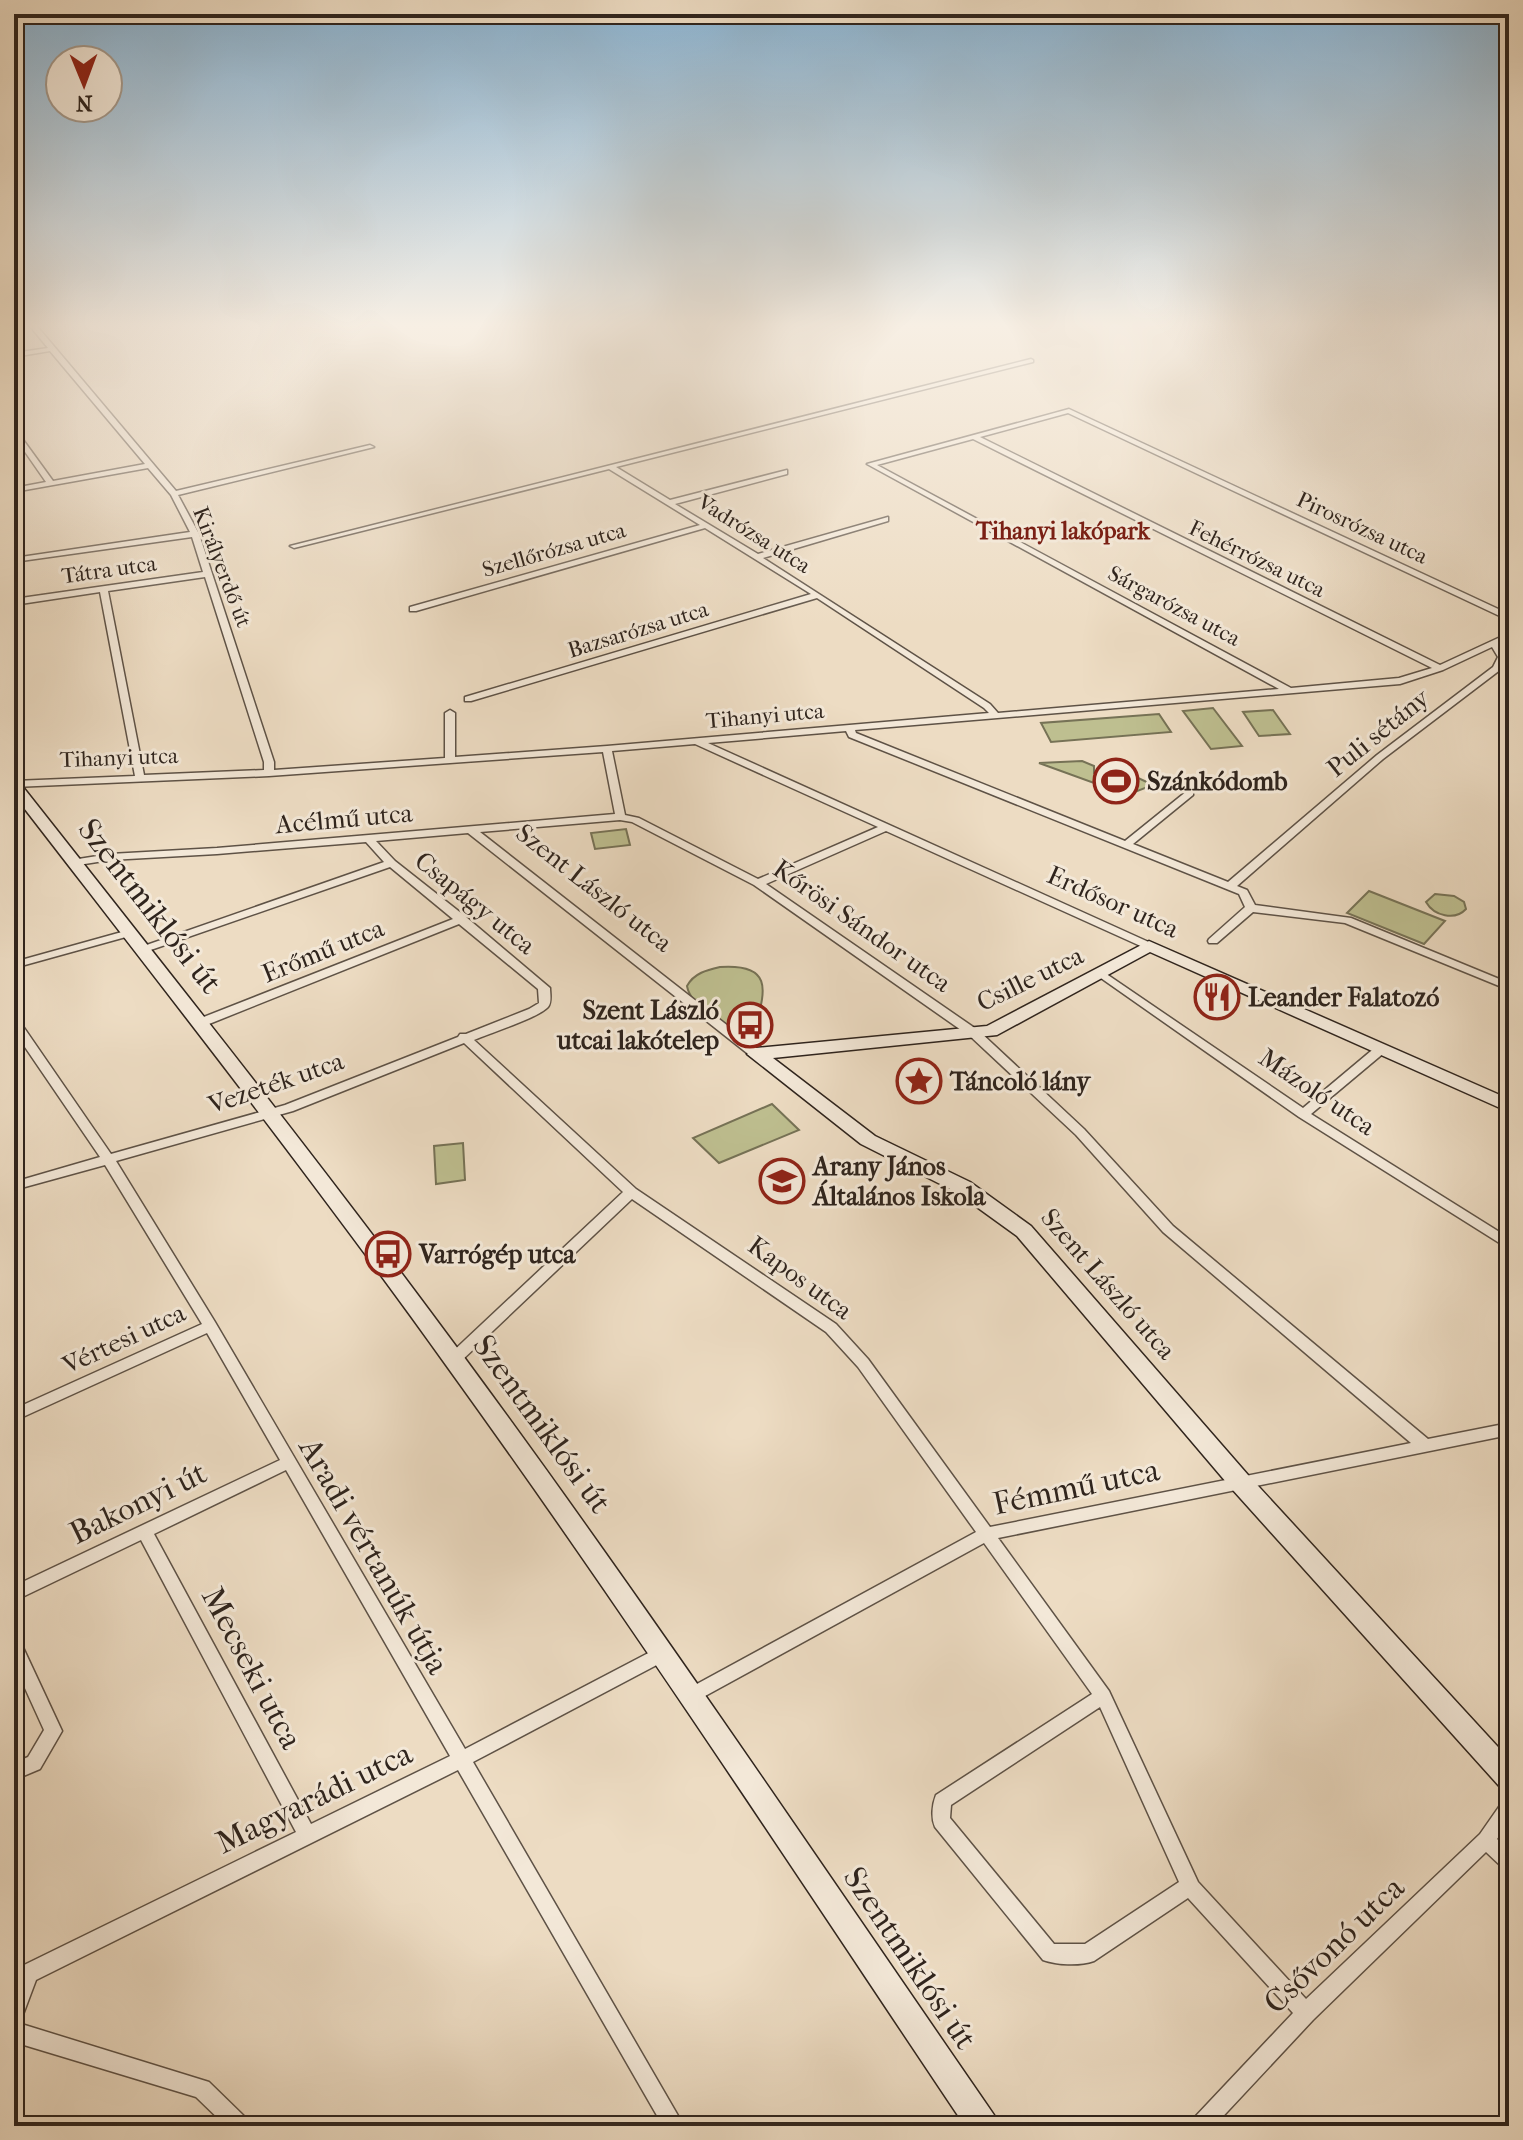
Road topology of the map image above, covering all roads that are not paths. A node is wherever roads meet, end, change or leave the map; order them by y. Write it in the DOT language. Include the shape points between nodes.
graph roads {
  1 [pos="116,425"];
  2 [pos="778,425"];
  3 [pos="1018,425"];
  4 [pos="1099,425"];
  5 [pos="14,431"];
  6 [pos="974,437"];
  7 [pos="370,447"];
  8 [pos="150,465"];
  9 [pos="611,467"];
  10 [pos="784,472"];
  11 [pos="51,483"];
  12 [pos="14,490"];
  13 [pos="174,494"];
  14 [pos="669,503"];
  15 [pos="885,519"];
  16 [pos="705,526"];
  17 [pos="195,534"];
  18 [pos="294,546"];
  19 [pos="757,557"];
  20 [pos="14,560"];
  21 [pos="209,574"];
  22 [pos="103,588"];
  23 [pos="818,595"];
  24 [pos="14,602"];
  25 [pos="413,609"];
  26 [pos="1509,617"];
  27 [pos="1509,636"];
  28 [pos="1494,643"];
  29 [pos="1440,668"];
  30 [pos="1290,691"];
  31 [pos="468,699"];
  32 [pos="450,713"];
  33 [pos="996,716"];
  34 [pos="850,728"];
  35 [pos="698,742"];
  36 [pos="607,749"];
  37 [pos="450,761"];
  38 [pos="269,773"];
  39 [pos="140,778"];
  40 [pos="14,784"];
  41 [pos="1190,793"];
  42 [pos="620,817"];
  43 [pos="884,828"];
  44 [pos="471,830"];
  45 [pos="369,839"];
  46 [pos="1125,846"];
  47 [pos="72,863"];
  48 [pos="391,863"];
  49 [pos="758,883"];
  50 [pos="1230,886"];
  51 [pos="1251,908"];
  52 [pos="462,919"];
  53 [pos="129,933"];
  54 [pos="1213,941"];
  55 [pos="1149,946"];
  56 [pos="142,950"];
  57 [pos="14,965"];
  58 [pos="1102,974"];
  59 [pos="1509,987"];
  60 [pos="545,1004"];
  61 [pos="14,1022"];
  62 [pos="200,1023"];
  63 [pos="975,1034"];
  64 [pos="464,1037"];
  65 [pos="831,1047"];
  66 [pos="1381,1049"];
  67 [pos="756,1054"];
  68 [pos="777,1072"];
  69 [pos="1509,1106"];
  70 [pos="270,1114"];
  71 [pos="1303,1114"];
  72 [pos="108,1159"];
  73 [pos="14,1186"];
  74 [pos="631,1192"];
  75 [pos="1509,1244"];
  76 [pos="210,1326"];
  77 [pos="454,1359"];
  78 [pos="14,1415"];
  79 [pos="1509,1429"];
  80 [pos="1424,1445"];
  81 [pos="287,1463"];
  82 [pos="1240,1482"];
  83 [pos="144,1531"];
  84 [pos="987,1534"];
  85 [pos="14,1594"];
  86 [pos="14,1646"];
  87 [pos="662,1654"];
  88 [pos="690,1696"];
  89 [pos="1103,1696"];
  90 [pos="460,1760"];
  91 [pos="14,1772"];
  92 [pos="1509,1778"];
  93 [pos="1509,1807"];
  94 [pos="307,1834"];
  95 [pos="1486,1840"];
  96 [pos="1509,1862"];
  97 [pos="1190,1886"];
  98 [pos="14,2013"];
  99 [pos="1306,2013"];
  100 [pos="14,2032"];
  101 [pos="240,2126"];
  102 [pos="674,2126"];
  103 [pos="983,2126"];
  104 [pos="1200,2126"];
  1 -- 8 [label="street, Királyerdő út"];
  2 -- 9 [label="street"];
  3 -- 6 [label="street, Pirosrózsa utca"];
  4 -- 26 [label="street, Pirosrózsa utca"];
  5 -- 11 [label="street"];
  6 -- 29 [label="street, Fehérrózsa utca"];
  6 -- 30 [label="street, Sárgarózsa utca" via="871,464"];
  7 -- 13 [label="street"];
  8 -- 11 [label="street"];
  8 -- 13 [label="street, Királyerdő út"];
  9 -- 14 [label="street, Vadrózsa utca"];
  9 -- 18 [label="street"];
  10 -- 14 [label="street"];
  11 -- 12 [label="street"];
  13 -- 17 [label="street, Királyerdő út"];
  14 -- 16 [label="street, Vadrózsa utca"];
  15 -- 19 [label="street"];
  16 -- 19 [label="street, Vadrózsa utca"];
  16 -- 25 [label="street, Szellőrózsa utca"];
  17 -- 20 [label="street"];
  17 -- 21 [label="street, Királyerdő út"];
  19 -- 23 [label="street, Vadrózsa utca"];
  21 -- 22 [label="street, Tátra utca"];
  21 -- 38 [label="street, Királyerdő út"];
  22 -- 24 [label="street, Tátra utca"];
  22 -- 39 [label="street"];
  23 -- 31 [label="street, Bazsarózsa utca"];
  23 -- 33 [label="street, Vadrózsa utca"];
  27 -- 28 [label="street, Tihanyi utca"];
  28 -- 29 [label="street, Tihanyi utca"];
  28 -- 50 [label="street, Puli sétány" via="1502,657 1497,668 1368,767"];
  29 -- 30 [label="street, Tihanyi utca" via="1400,681"];
  30 -- 33 [label="street, Tihanyi utca"];
  32 -- 37 [label="street"];
  33 -- 34 [label="street, Tihanyi utca"];
  34 -- 35 [label="street, Tihanyi utca"];
  34 -- 46 [label="street, Erdősor utca" via="852,735"];
  35 -- 36 [label="street, Tihanyi utca"];
  35 -- 43 [label="street, Erdősor utca"];
  36 -- 37 [label="street, Tihanyi utca"];
  36 -- 42 [label="street"];
  37 -- 38 [label="street, Tihanyi utca"];
  38 -- 39 [label="street, Tihanyi utca"];
  39 -- 40 [label="street, Tihanyi utca"];
  40 -- 47 [label="street, Szentmiklósi út"];
  41 -- 46 [label="street"];
  42 -- 44 [label="street, Acélmű utca"];
  42 -- 49 [label="street, Kőrösi Sándor utca" via="667,835"];
  43 -- 49 [label="street"];
  43 -- 55 [label="street, Erdősor utca"];
  44 -- 45 [label="street, Acélmű utca"];
  44 -- 67 [label="street, Szent László utca"];
  45 -- 47 [label="street, Acélmű utca"];
  45 -- 48 [label="street, Csapágy utca"];
  46 -- 50 [label="street, Erdősor utca"];
  47 -- 53 [label="street, Szentmiklósi út"];
  48 -- 52 [label="street, Csapágy utca"];
  48 -- 56 [label="street"];
  49 -- 63 [label="street, Kőrösi Sándor utca"];
  50 -- 51 [label="street, Erdősor utca" via="1243,892"];
  51 -- 54 [label="street, Erdősor utca"];
  51 -- 59 [label="street" via="1347,920"];
  52 -- 60 [label="street, Csapágy utca" via="544,988"];
  52 -- 62 [label="street, Erőmű utca"];
  53 -- 56 [label="street, Szentmiklósi út"];
  53 -- 57 [label="street"];
  55 -- 58 [label="street, Csille utca"];
  55 -- 66 [label="street, Erdősor utca"];
  56 -- 62 [label="street, Szentmiklósi út"];
  58 -- 63 [label="street, Csille utca" via="1004,1026"];
  58 -- 71 [label="street, Mázoló utca"];
  60 -- 64 [label="street, Vezeték utca"];
  61 -- 72 [label="street, Aradi vértanúk útja"];
  62 -- 70 [label="street, Szentmiklósi út"];
  63 -- 65 [label="street, Csille utca"];
  63 -- 80 [label="street, Kőrösi Sándor utca" via="1080,1132 1168,1229"];
  64 -- 70 [label="street, Vezeték utca"];
  64 -- 74 [label="street, Kapos utca"];
  65 -- 67 [label="street, Csille utca"];
  65 -- 68 [label="street, Csille utca"];
  66 -- 69 [label="street, Erdősor utca"];
  66 -- 71 [label="street"];
  67 -- 68 [label="street, Szent László utca"];
  68 -- 82 [label="street, Szent László utca" via="868,1140 963,1187 1024,1231"];
  70 -- 72 [label="street, Vezeték utca"];
  70 -- 77 [label="street, Szentmiklósi út"];
  71 -- 75 [label="street, Mázoló utca"];
  72 -- 73 [label="street, Vezeték utca"];
  72 -- 76 [label="street, Aradi vértanúk útja"];
  74 -- 77 [label="street"];
  74 -- 84 [label="street, Kapos utca" via="831,1328 907,1421"];
  76 -- 78 [label="street, Vértesi utca"];
  76 -- 81 [label="street, Aradi vértanúk útja"];
  77 -- 87 [label="street, Szentmiklósi út"];
  79 -- 80 [label="street, Fémmű utca"];
  80 -- 82 [label="street, Fémmű utca"];
  81 -- 83 [label="street, Bakonyi út"];
  81 -- 90 [label="street, Aradi vértanúk útja"];
  82 -- 84 [label="street, Fémmű utca"];
  82 -- 92 [label="street, Szent László utca"];
  83 -- 85 [label="street, Bakonyi út"];
  83 -- 94 [label="street, Mecseki utca"];
  84 -- 88 [label="street, Fémmű utca"];
  84 -- 89 [label="street, Kapos utca"];
  86 -- 91 [label="street" via="53,1731 34,1763"];
  87 -- 88 [label="street, Szentmiklósi út"];
  87 -- 90 [label="street, Magyarádi utca"];
  88 -- 103 [label="street, Szentmiklósi út"];
  89 -- 97 [label="street, Kapos utca"];
  89 -- 97 [label="street" via="942,1801 941,1821 1050,1953 1087,1954"];
  90 -- 94 [label="street, Magyarádi utca"];
  90 -- 102 [label="street, Aradi vértanúk útja"];
  93 -- 95 [label="street, Csővonó utca"];
  94 -- 98 [label="street, Magyarádi utca" via="29,1973"];
  95 -- 96 [label="street"];
  95 -- 99 [label="street, Csővonó utca"];
  97 -- 99 [label="street, Kapos utca"];
  99 -- 104 [label="street, Csővonó utca"];
  100 -- 101 [label="street" via="202,2089"];
}
